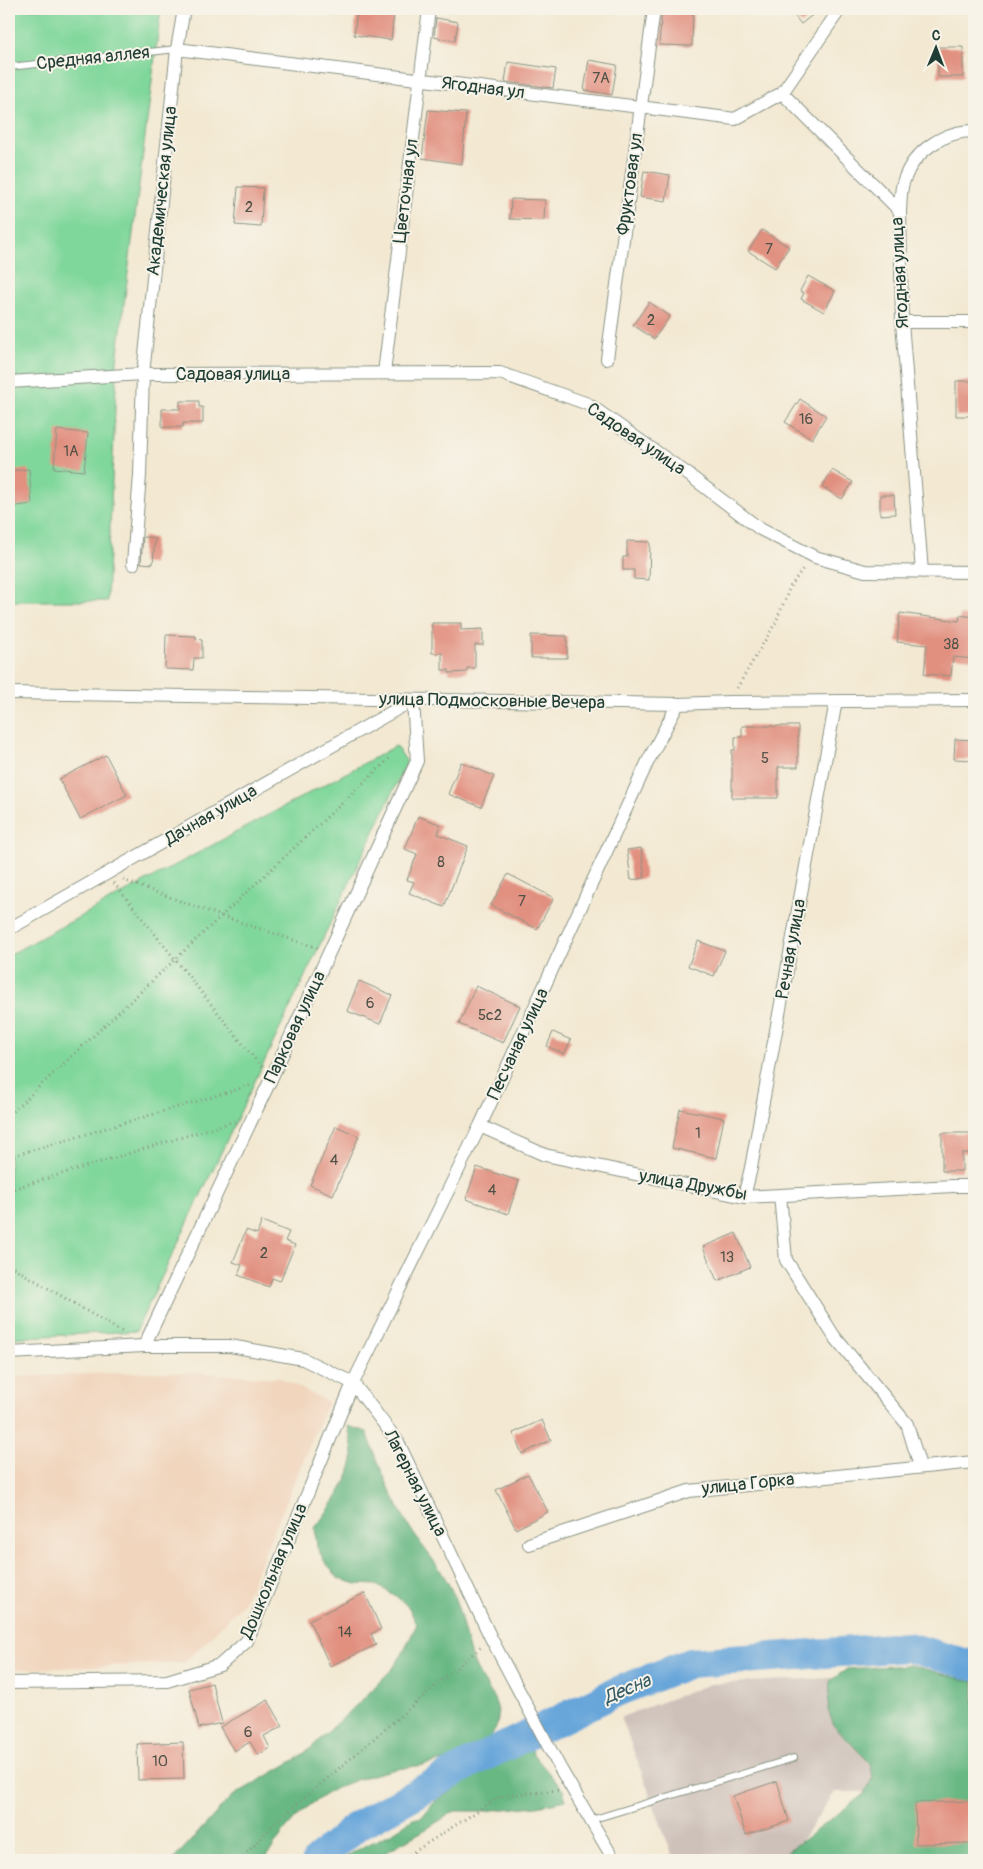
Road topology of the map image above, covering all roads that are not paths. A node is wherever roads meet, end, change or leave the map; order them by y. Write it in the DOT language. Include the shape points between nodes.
graph roads {
  1 [pos="184,9"];
  2 [pos="429,9"];
  3 [pos="654,9"];
  4 [pos="840,9"];
  5 [pos="177,50"];
  6 [pos="9,67"];
  7 [pos="420,80"];
  8 [pos="782,93"];
  9 [pos="641,107"];
  10 [pos="974,131"];
  11 [pos="900,211"];
  12 [pos="902,322"];
  13 [pos="974,322"];
  14 [pos="607,359"];
  15 [pos="384,373"];
  16 [pos="143,374"];
  17 [pos="9,382"];
  18 [pos="133,564"];
  19 [pos="922,572"];
  20 [pos="974,572"];
  21 [pos="9,693"];
  22 [pos="413,700"];
  23 [pos="974,700"];
  24 [pos="836,701"];
  25 [pos="678,704"];
  26 [pos="9,929"];
  27 [pos="480,1126"];
  28 [pos="974,1186"];
  29 [pos="780,1195"];
  30 [pos="744,1197"];
  31 [pos="144,1346"];
  32 [pos="9,1353"];
  33 [pos="353,1382"];
  34 [pos="974,1462"];
  35 [pos="920,1466"];
  36 [pos="529,1544"];
  37 [pos="9,1683"];
  38 [pos="794,1758"];
  39 [pos="591,1820"];
  40 [pos="614,1860"];
  1 -- 5 [label="street, Академическая улица"];
  2 -- 7 [label="street, Цветочная ул"];
  3 -- 9 [label="street, Фруктовая ул"];
  4 -- 8 [label="street"];
  5 -- 6 [label="lane, Средняя аллея"];
  5 -- 7 [label="street, Ягодная ул"];
  5 -- 16 [label="street, Академическая улица"];
  7 -- 9 [label="street, Ягодная ул"];
  7 -- 15 [label="street, Цветочная ул"];
  8 -- 9 [label="street, Ягодная ул" via="735,119"];
  8 -- 11 [label="street, Ягодная улица"];
  9 -- 14 [label="street, Фруктовая ул"];
  10 -- 11 [label="street" via="945,136 918,154 903,180"];
  11 -- 12 [label="street, Ягодная улица"];
  12 -- 13 [label="street"];
  12 -- 19 [label="street, Ягодная улица"];
  15 -- 16 [label="street, Садовая улица"];
  15 -- 19 [label="street, Садовая улица" via="500,373 588,404 760,529 815,556 865,571"];
  16 -- 17 [label="street, Садовая улица"];
  16 -- 18 [label="street, Академическая улица"];
  19 -- 20 [label="street, Садовая улица"];
  21 -- 22 [label="street, улица Подмосковные Вечера"];
  22 -- 25 [label="street, улица Подмосковные Вечера"];
  22 -- 26 [label="street, Дачная улица"];
  22 -- 31 [label="street, Парковая улица" via="417,761"];
  23 -- 24 [label="street, улица Подмосковные Вечера"];
  24 -- 25 [label="street, улица Подмосковные Вечера"];
  24 -- 30 [label="street, Речная улица"];
  25 -- 27 [label="street, Песчаная улица" via="648,761"];
  27 -- 30 [label="street, улица Дружбы" via="545,1155"];
  27 -- 33 [label="street, Песчаная улица"];
  28 -- 29 [label="street, улица Дружбы"];
  29 -- 30 [label="street, улица Дружбы"];
  29 -- 35 [label="street" via="786,1260 834,1336 907,1424"];
  31 -- 32 [label="street, Лагерная улица"];
  31 -- 33 [label="street, Лагерная улица" via="230,1346 303,1359"];
  33 -- 37 [label="street, Дошкольная улица" via="247,1641 220,1665 167,1681"];
  33 -- 39 [label="street, Лагерная улица" via="398,1442 491,1638"];
  34 -- 35 [label="street, улица Горка"];
  35 -- 36 [label="street, улица Горка" via="689,1490"];
  38 -- 39 [label="lane"];
  39 -- 40 [label="street"];
}
